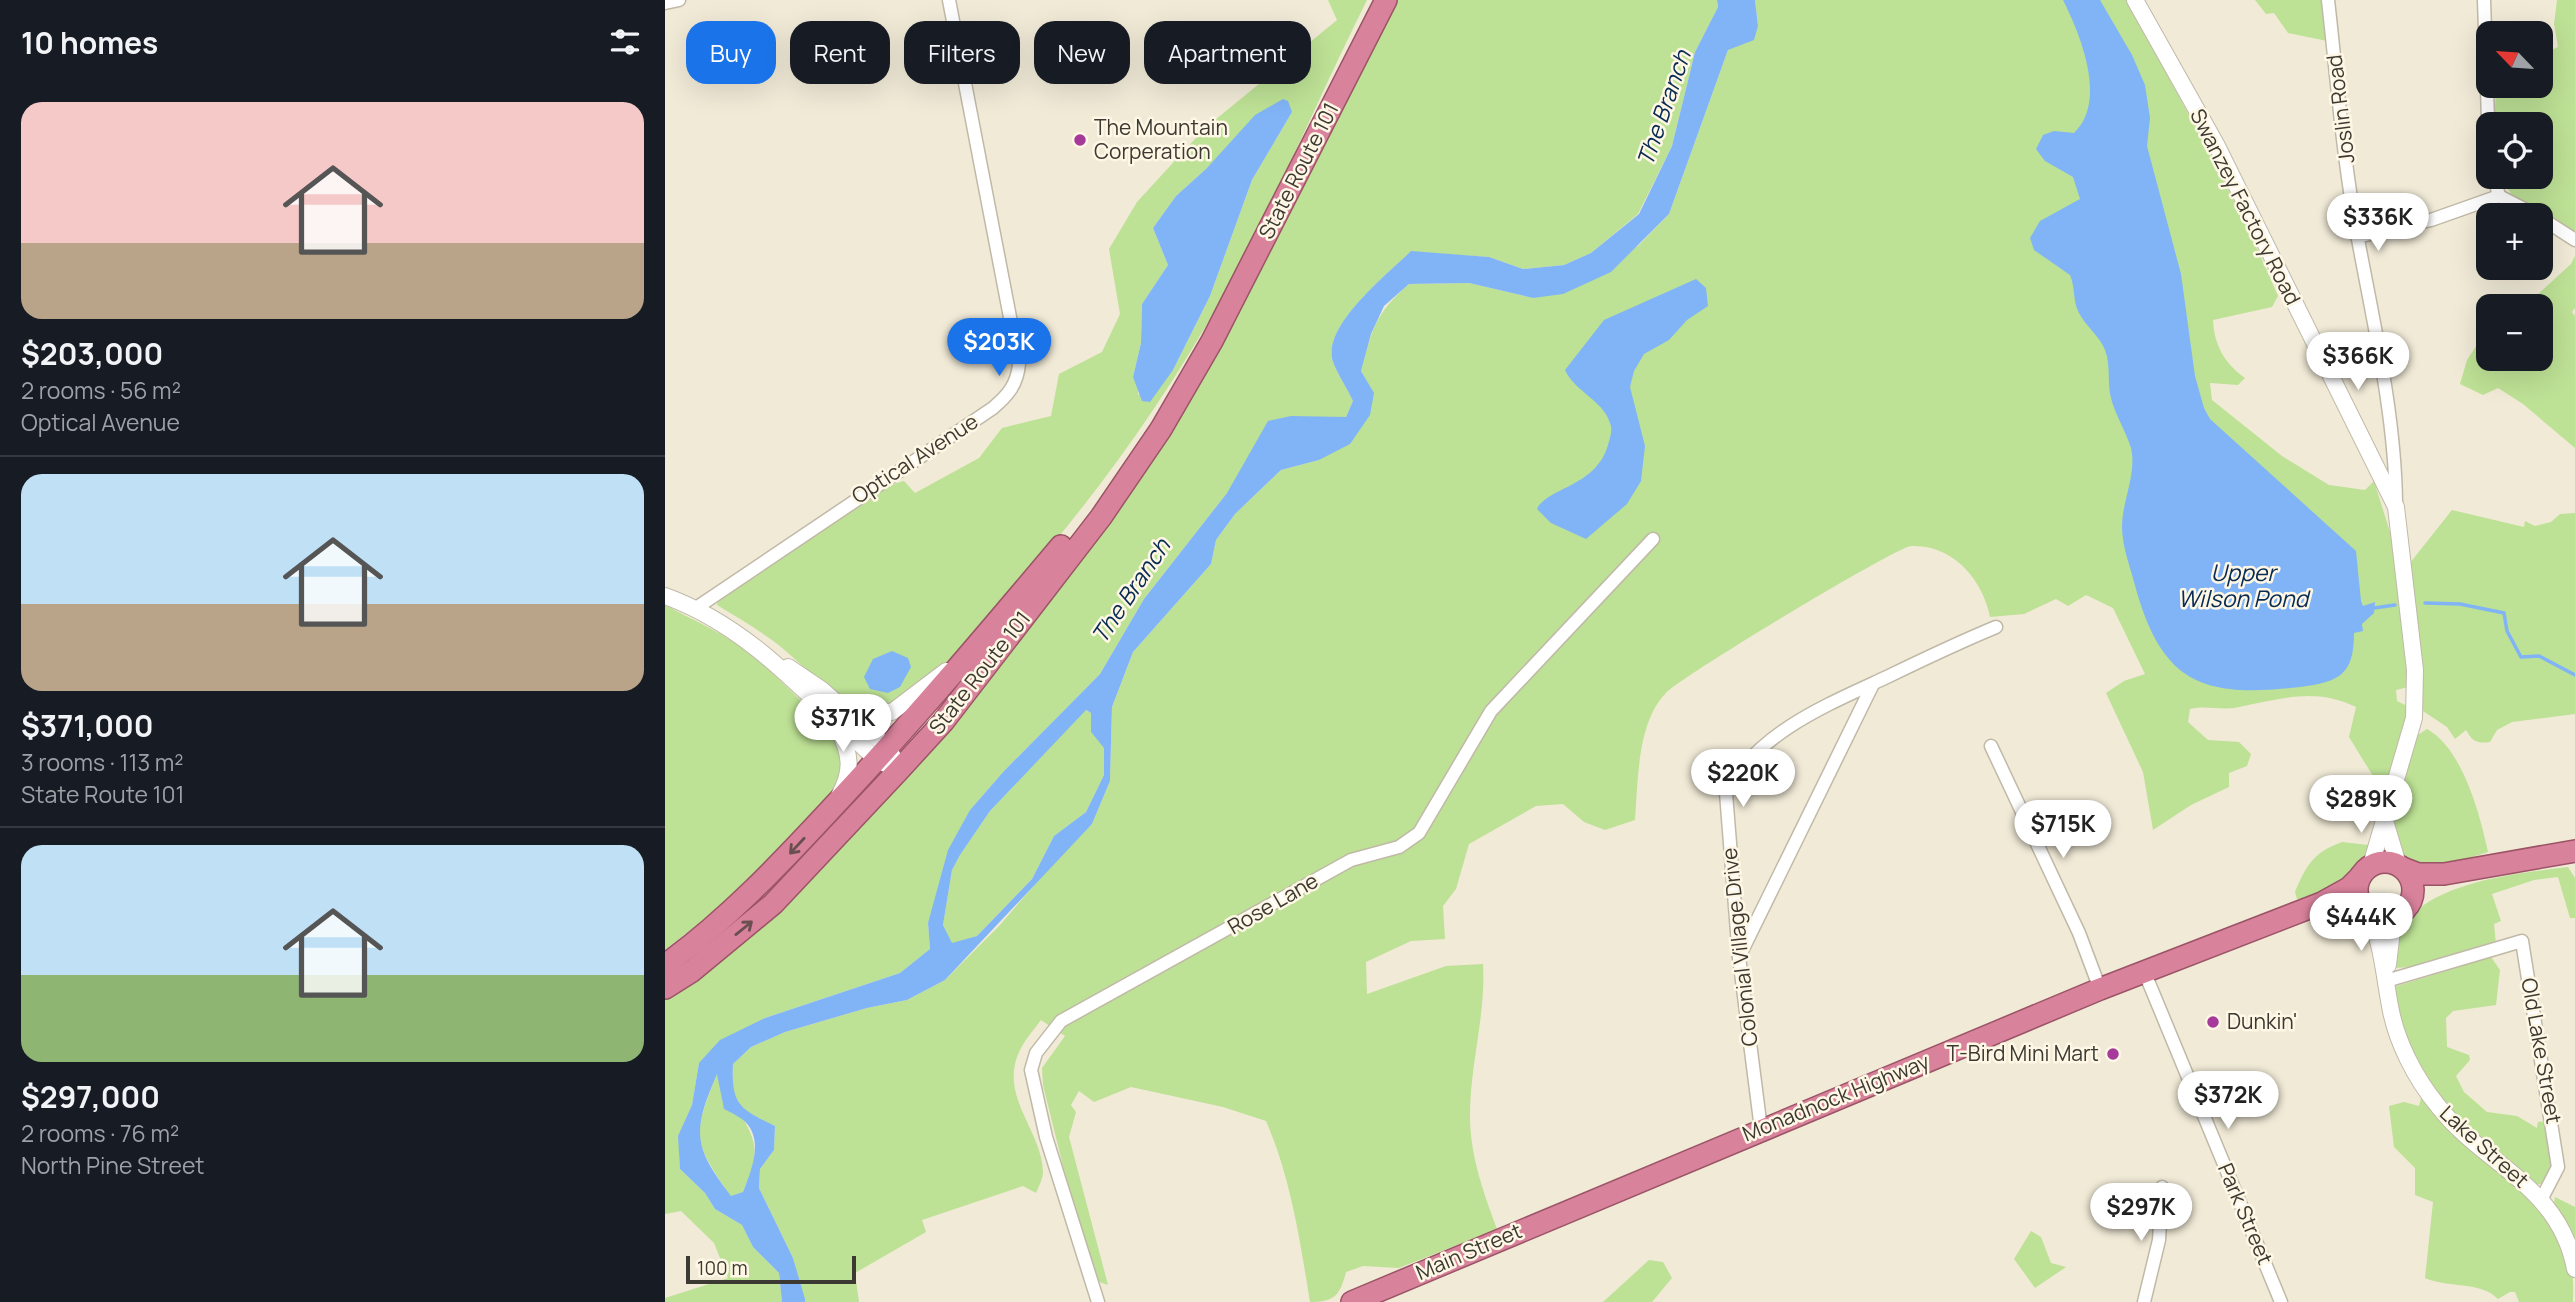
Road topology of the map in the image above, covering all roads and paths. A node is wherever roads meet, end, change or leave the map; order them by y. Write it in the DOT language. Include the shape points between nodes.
graph roads {
  1 [pos="679,0"];
  2 [pos="949,0"];
  3 [pos="1386,0"];
  4 [pos="2135,0"];
  5 [pos="2328,0"];
  6 [pos="2484,0"];
  7 [pos="665,3"];
  8 [pos="2488,112"];
  9 [pos="2497,189"];
  10 [pos="2499,196"];
  11 [pos="2513,203"];
  12 [pos="2553,226"];
  13 [pos="2357,237"];
  14 [pos="2575,240"];
  15 [pos="1212,341"];
  16 [pos="2387,468"];
  17 [pos="1653,539"];
  18 [pos="665,596"];
  19 [pos="696,608"];
  20 [pos="1996,626"];
  21 [pos="980,642"];
  22 [pos="1873,684"];
  23 [pos="840,716"];
  24 [pos="1991,746"];
  25 [pos="883,754"];
  26 [pos="899,770"];
  27 [pos="829,811"];
  28 [pos="2384,819"];
  29 [pos="2575,852"];
  30 [pos="2401,867"];
  31 [pos="2366,871"];
  32 [pos="2462,871"];
  33 [pos="2322,903"];
  34 [pos="2404,911"];
  35 [pos="2368,913"];
  36 [pos="1739,957"];
  37 [pos="665,965"];
  38 [pos="2144,971"];
  39 [pos="2386,981"];
  40 [pos="665,988"];
  41 [pos="2100,989"];
  42 [pos="1761,1129"];
  43 [pos="2162,1187"];
  44 [pos="2542,1198"];
  45 [pos="1585,1202"];
  46 [pos="2575,1269"];
  47 [pos="1098,1302"];
  48 [pos="1352,1302"];
  49 [pos="2144,1302"];
  50 [pos="2281,1302"];
  1 -- 7 [label="street"];
  2 -- 19 [label="street, Optical Avenue" via="1018,377 993,408"];
  3 -- 15 [label="highway, State Route 101"];
  4 -- 16 [label="street, Swanzey Factory Road" via="2217,146 2346,410"];
  5 -- 13 [label="street, Joslin Road"];
  6 -- 8 [label="street"];
  9 -- 10 [label="street"];
  10 -- 11 [label="street"];
  10 -- 13 [label="street" via="2431,220"];
  12 -- 14 [label="street"];
  13 -- 16 [label="street, Joslin Road" via="2369,293"];
  15 -- 21 [label="highway, State Route 101" via="1110,488"];
  15 -- 26 [label="highway, State Route 101" via="1161,429 1101,517 943,722"];
  16 -- 28 [label="street, Swanzey Factory Road" via="2396,507 2415,670 2414,719"];
  17 -- 47 [label="street, Rose Lane" via="1492,711 1419,833 1399,847 1351,860 1061,1021 1035,1054 1031,1070 1046,1137"];
  18 -- 19 [label="street"];
  19 -- 23 [label="street" via="745,637"];
  20 -- 22 [label="street, Colonial Village Drive"];
  21 -- 23 [label="street" via="892,712"];
  21 -- 25 [label="highway, State Route 101"];
  22 -- 36 [label="street"];
  22 -- 36 [label="street, Colonial Village Drive" via="1814,711 1766,744 1737,772 1726,793"];
  23 -- 25 [label="street"];
  23 -- 27 [label="street" via="851,763 841,794"];
  24 -- 41 [label="street" via="2079,933"];
  25 -- 26 [label="street"];
  25 -- 27 [label="highway, State Route 101"];
  40 -- 26 [label="highway, State Route 101, one-way" via="773,904"];
  27 -- 37 [label="highway, State Route 101, one-way" via="706,936"];
  28 -- 30 [label="street"];
  28 -- 31 [label="street, Swanzey Factory Road"];
  29 -- 32 [label="highway"];
  30 -- 31 [label="highway" via="2386,862"];
  30 -- 32 [label="highway" via="2418,874"];
  30 -- 34 [label="highway" via="2414,889"];
  31 -- 33 [label="highway, Monadnock Highway" via="2349,888"];
  31 -- 35 [label="highway" via="2358,899"];
  32 -- 34 [label="highway"];
  33 -- 35 [label="highway, Monadnock Highway" via="2351,905"];
  33 -- 38 [label="highway, Monadnock Highway"];
  34 -- 35 [label="highway" via="2385,919"];
  34 -- 39 [label="street, Lake Street" via="2390,939"];
  35 -- 39 [label="street, Lake Street"];
  36 -- 42 [label="street, Colonial Village Drive"];
  38 -- 41 [label="highway, Monadnock Highway"];
  38 -- 50 [label="street, Park Street"];
  39 -- 44 [label="street, Lake Street" via="2395,1028 2437,1105"];
  39 -- 44 [label="street, Old Lake Street" via="2522,942 2558,1167"];
  41 -- 42 [label="highway, Monadnock Highway"];
  42 -- 45 [label="highway, Monadnock Highway"];
  43 -- 49 [label="street" via="2159,1241"];
  44 -- 46 [label="street, Lake Street" via="2562,1230"];
  45 -- 48 [label="highway, Main Street"];
}
